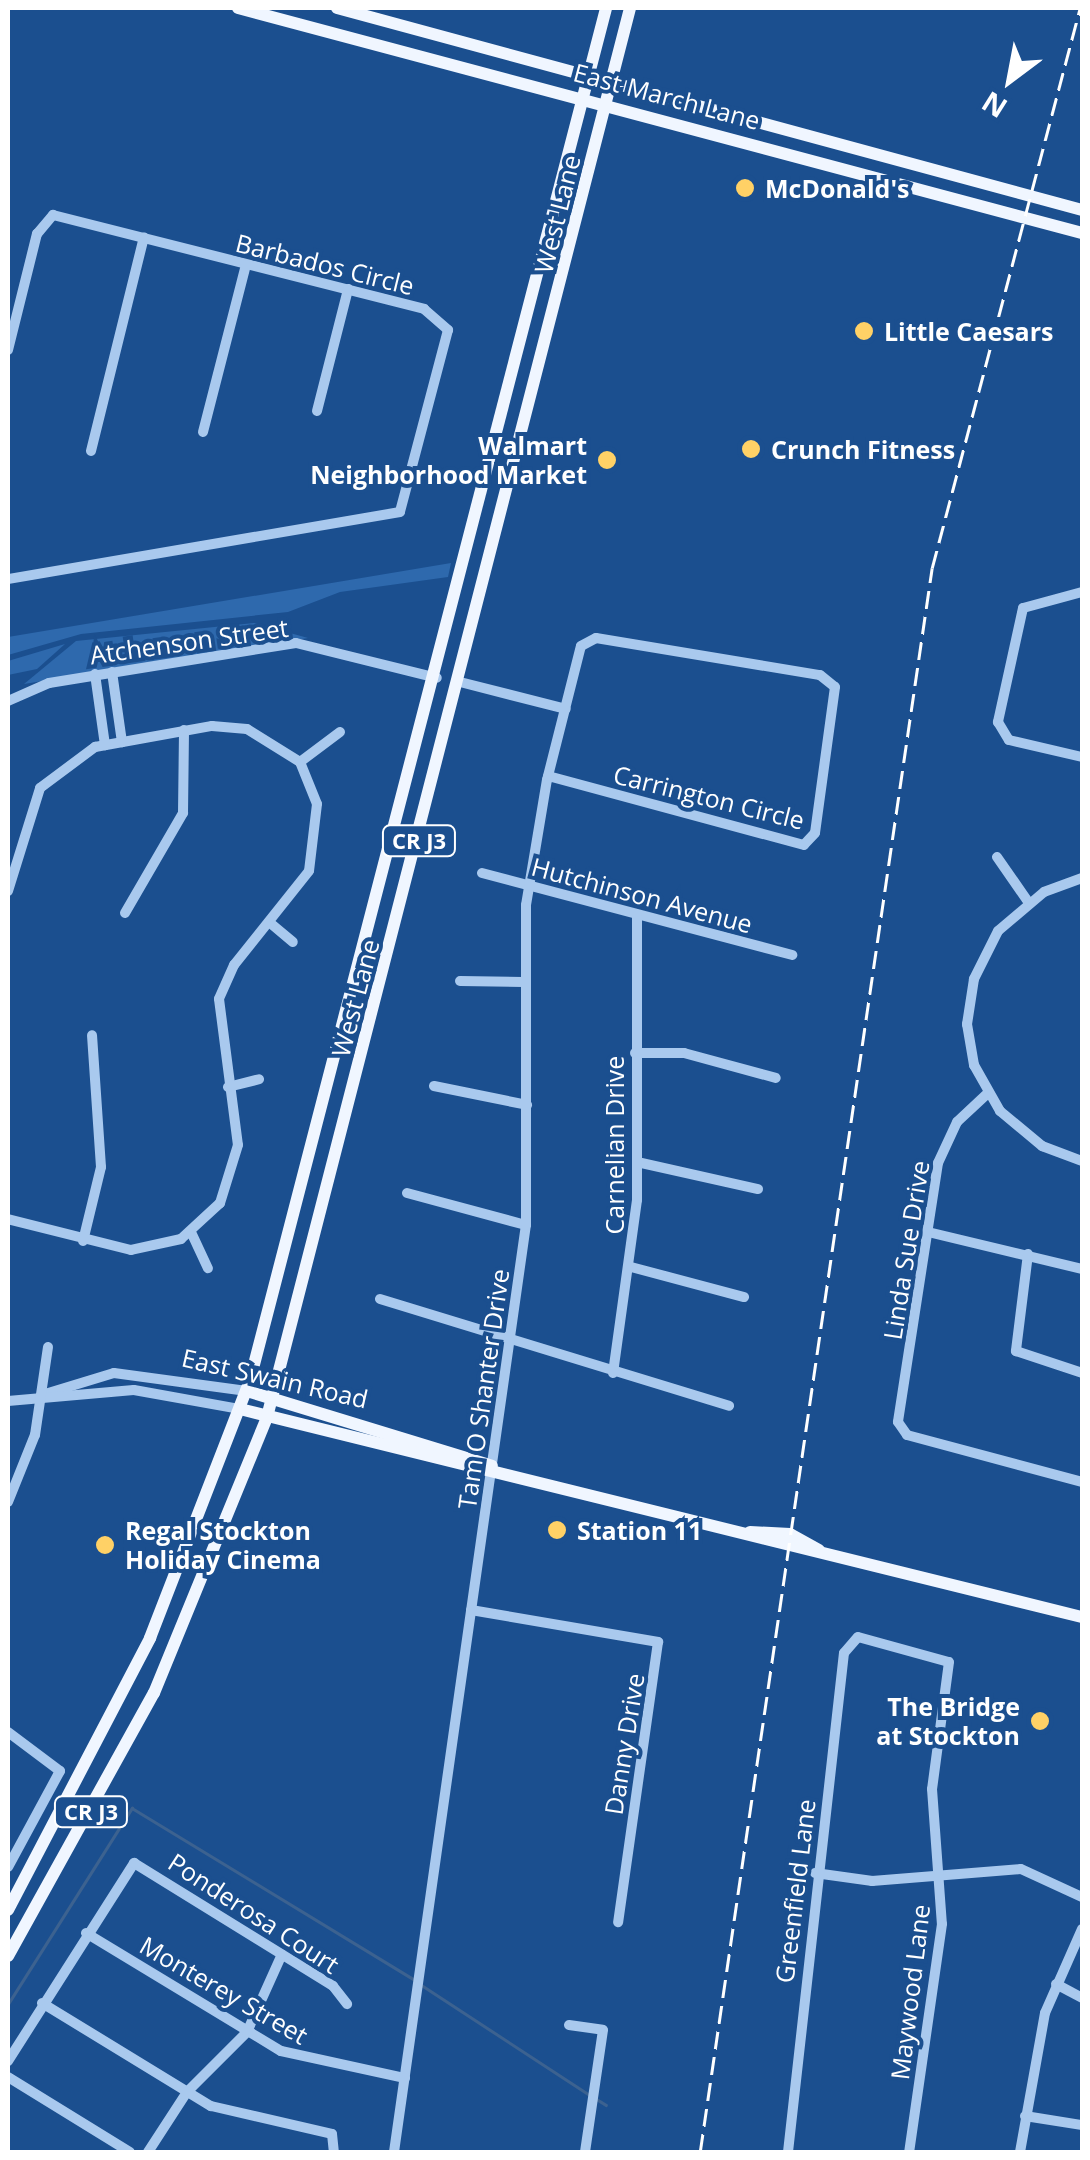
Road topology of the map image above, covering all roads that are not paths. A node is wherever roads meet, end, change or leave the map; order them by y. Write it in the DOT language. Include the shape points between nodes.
graph roads {
  1 [pos="238,8"];
  2 [pos="337,8"];
  3 [pos="606,8"];
  4 [pos="630,8"];
  5 [pos="589,74"];
  6 [pos="613,81"];
  7 [pos="583,97"];
  8 [pos="608,104"];
  9 [pos="1082,210"];
  10 [pos="1082,233"];
  11 [pos="144,237"];
  12 [pos="246,264"];
  13 [pos="348,290"];
  14 [pos="8,294"];
  15 [pos="21,297"];
  16 [pos="8,350"];
  17 [pos="317,411"];
  18 [pos="203,432"];
  19 [pos="91,451"];
  20 [pos="8,578"];
  21 [pos="1082,592"];
  22 [pos="591,637"];
  23 [pos="112,672"];
  24 [pos="95,674"];
  25 [pos="436,678"];
  26 [pos="460,682"];
  27 [pos="8,701"];
  28 [pos="566,709"];
  29 [pos="184,730"];
  30 [pos="340,732"];
  31 [pos="122,742"];
  32 [pos="106,745"];
  33 [pos="1082,758"];
  34 [pos="300,762"];
  35 [pos="548,776"];
  36 [pos="996,857"];
  37 [pos="482,873"];
  38 [pos="1082,878"];
  39 [pos="529,884"];
  40 [pos="8,891"];
  41 [pos="1029,903"];
  42 [pos="125,912"];
  43 [pos="637,916"];
  44 [pos="269,922"];
  45 [pos="293,942"];
  46 [pos="792,956"];
  47 [pos="460,981"];
  48 [pos="524,982"];
  49 [pos="92,1035"];
  50 [pos="635,1052"];
  51 [pos="776,1078"];
  52 [pos="259,1079"];
  53 [pos="228,1086"];
  54 [pos="434,1086"];
  55 [pos="988,1093"];
  56 [pos="527,1105"];
  57 [pos="1082,1161"];
  58 [pos="637,1162"];
  59 [pos="758,1189"];
  60 [pos="407,1192"];
  61 [pos="8,1219"];
  62 [pos="526,1225"];
  63 [pos="191,1232"];
  64 [pos="928,1232"];
  65 [pos="84,1241"];
  66 [pos="1028,1254"];
  67 [pos="208,1268"];
  68 [pos="631,1268"];
  69 [pos="1082,1269"];
  70 [pos="744,1297"];
  71 [pos="380,1299"];
  72 [pos="512,1335"];
  73 [pos="48,1347"];
  74 [pos="613,1372"];
  75 [pos="1082,1373"];
  76 [pos="246,1391"];
  77 [pos="45,1394"];
  78 [pos="272,1396"];
  79 [pos="8,1401"];
  80 [pos="729,1406"];
  81 [pos="240,1409"];
  82 [pos="267,1417"];
  83 [pos="492,1466"];
  84 [pos="1082,1482"];
  85 [pos="8,1502"];
  86 [pos="471,1610"];
  87 [pos="1082,1617"];
  88 [pos="853,1639"];
  89 [pos="8,1732"];
  90 [pos="8,1867"];
  91 [pos="815,1872"];
  92 [pos="941,1875"];
  93 [pos="1082,1896"];
  94 [pos="8,1910"];
  95 [pos="618,1922"];
  96 [pos="1082,1929"];
  97 [pos="86,1932"];
  98 [pos="282,1954"];
  99 [pos="8,1956"];
  100 [pos="1056,1984"];
  101 [pos="1082,1998"];
  102 [pos="42,2003"];
  103 [pos="347,2004"];
  104 [pos="569,2025"];
  105 [pos="247,2032"];
  106 [pos="8,2061"];
  107 [pos="8,2077"];
  108 [pos="405,2078"];
  109 [pos="187,2092"];
  110 [pos="1025,2116"];
  111 [pos="1082,2124"];
  112 [pos="130,2152"];
  113 [pos="148,2152"];
  114 [pos="334,2152"];
  115 [pos="394,2152"];
  116 [pos="585,2152"];
  117 [pos="788,2152"];
  118 [pos="909,2152"];
  119 [pos="1020,2152"];
  1 -- 7 [label="main road, East March Lane"];
  2 -- 5 [label="main road, East March Lane"];
  3 -- 5 [label="main road, West Lane / CR J3"];
  4 -- 6 [label="main road, West Lane / CR J3"];
  5 -- 6 [label="main road, East March Lane"];
  5 -- 7 [label="main road, West Lane / CR J3"];
  6 -- 8 [label="main road, West Lane / CR J3"];
  6 -- 9 [label="main road, East March Lane"];
  7 -- 8 [label="main road, East March Lane"];
  7 -- 25 [label="main road, West Lane / CR J3"];
  8 -- 10 [label="main road, East March Lane"];
  8 -- 26 [label="main road, West Lane / CR J3"];
  11 -- 12 [label="street, Barbados Circle"];
  11 -- 15 [label="street, Barbados Circle" via="45,218"];
  11 -- 19 [label="street"];
  12 -- 13 [label="street, Barbados Circle"];
  12 -- 18 [label="street"];
  13 -- 17 [label="street"];
  13 -- 20 [label="street, Barbados Circle" via="437,314 448,330 400,512"];
  14 -- 15 [label="street"];
  15 -- 16 [label="street, Barbados Circle"];
  21 -- 33 [label="street" via="1022,610 1001,732"];
  22 -- 28 [label="street, Tam O Shanter Drive" via="581,646"];
  22 -- 35 [label="street, Carrington Circle" via="830,679 815,833 801,846"];
  23 -- 24 [label="street, Atchenson Street"];
  23 -- 25 [label="street, Atchenson Street" via="296,643"];
  23 -- 31 [label="street"];
  24 -- 27 [label="street, Atchenson Street"];
  24 -- 32 [label="street"];
  25 -- 76 [label="main road, West Lane / CR J3"];
  26 -- 28 [label="street"];
  26 -- 78 [label="main road, West Lane / CR J3"];
  28 -- 35 [label="street, Tam O Shanter Drive"];
  29 -- 31 [label="street"];
  29 -- 34 [label="street" via="247,729"];
  29 -- 42 [label="street" via="183,812"];
  30 -- 34 [label="street"];
  31 -- 32 [label="street"];
  32 -- 40 [label="street" via="71,758 40,788"];
  34 -- 44 [label="street" via="318,804 318,844 301,885"];
  35 -- 39 [label="street, Tam O Shanter Drive"];
  36 -- 41 [label="street"];
  37 -- 39 [label="street, Hutchinson Avenue"];
  38 -- 41 [label="street"];
  39 -- 43 [label="street, Hutchinson Avenue"];
  39 -- 48 [label="street, Tam O Shanter Drive"];
  41 -- 55 [label="street" via="990,942 969,996 970,1051"];
  43 -- 46 [label="street, Hutchinson Avenue"];
  43 -- 50 [label="street, Carnelian Drive"];
  44 -- 45 [label="street"];
  44 -- 53 [label="street" via="220,999"];
  47 -- 48 [label="street"];
  48 -- 56 [label="street, Tam O Shanter Drive"];
  49 -- 65 [label="street" via="101,1168"];
  50 -- 51 [label="street" via="684,1053"];
  50 -- 58 [label="street, Carnelian Drive"];
  52 -- 53 [label="street"];
  53 -- 63 [label="street" via="234,1173"];
  54 -- 56 [label="street"];
  55 -- 57 [label="street" via="1030,1139"];
  55 -- 64 [label="street, Linda Sue Drive" via="945,1141"];
  56 -- 62 [label="street, Tam O Shanter Drive"];
  58 -- 59 [label="street"];
  58 -- 68 [label="street, Carnelian Drive"];
  60 -- 62 [label="street"];
  61 -- 65 [label="street"];
  62 -- 72 [label="street, Tam O Shanter Drive"];
  63 -- 65 [label="street" via="131,1250"];
  63 -- 67 [label="street"];
  64 -- 66 [label="street"];
  64 -- 84 [label="street, Linda Sue Drive" via="900,1429"];
  66 -- 69 [label="street"];
  66 -- 75 [label="street" via="1018,1354"];
  68 -- 70 [label="street"];
  68 -- 74 [label="street, Carnelian Drive"];
  71 -- 72 [label="street"];
  72 -- 74 [label="street"];
  72 -- 83 [label="street, Tam O Shanter Drive"];
  73 -- 77 [label="street"];
  74 -- 80 [label="street"];
  76 -- 77 [label="street, East Swain Road" via="114,1372"];
  76 -- 78 [label="main road, East Swain Road"];
  76 -- 81 [label="main road, West Lane / CR J3"];
  77 -- 79 [label="street, East Swain Road"];
  77 -- 81 [label="street, East Swain Road" via="163,1391"];
  77 -- 85 [label="street"];
  78 -- 82 [label="main road, West Lane / CR J3"];
  78 -- 83 [label="main road, East Swain Road"];
  81 -- 82 [label="main road, East Swain Road"];
  81 -- 94 [label="main road, West Lane / CR J3" via="122,1699"];
  82 -- 83 [label="main road, East Swain Road"];
  82 -- 99 [label="main road, West Lane / CR J3" via="154,1692"];
  83 -- 86 [label="street, Tam O Shanter Drive"];
  83 -- 87 [label="main road, East Swain Road" via="750,1532 765,1544 820,1550"];
  86 -- 95 [label="street, Danny Drive" via="658,1642"];
  86 -- 108 [label="street, Tam O Shanter Drive"];
  88 -- 91 [label="street, Greenfield Lane"];
  88 -- 92 [label="street, Maywood Lane" via="946,1658 932,1789"];
  89 -- 90 [label="street" via="60,1766"];
  91 -- 92 [label="street" via="872,1881"];
  91 -- 117 [label="street, Greenfield Lane"];
  92 -- 93 [label="street" via="1021,1868"];
  92 -- 118 [label="street, Maywood Lane"];
  96 -- 100 [label="street"];
  97 -- 98 [label="street, Ponderosa Court" via="134,1863"];
  97 -- 102 [label="street"];
  97 -- 105 [label="street, Monterey Street"];
  98 -- 103 [label="street, Ponderosa Court"];
  98 -- 105 [label="street"];
  100 -- 101 [label="street"];
  100 -- 110 [label="street"];
  102 -- 106 [label="street"];
  102 -- 109 [label="street"];
  104 -- 116 [label="street" via="603,2030"];
  105 -- 108 [label="street, Monterey Street" via="302,2059"];
  105 -- 109 [label="street"];
  107 -- 112 [label="street"];
  108 -- 115 [label="street, Tam O Shanter Drive"];
  109 -- 113 [label="street"];
  109 -- 114 [label="street" via="235,2116 332,2134"];
  110 -- 111 [label="street"];
  110 -- 119 [label="street"];
}
